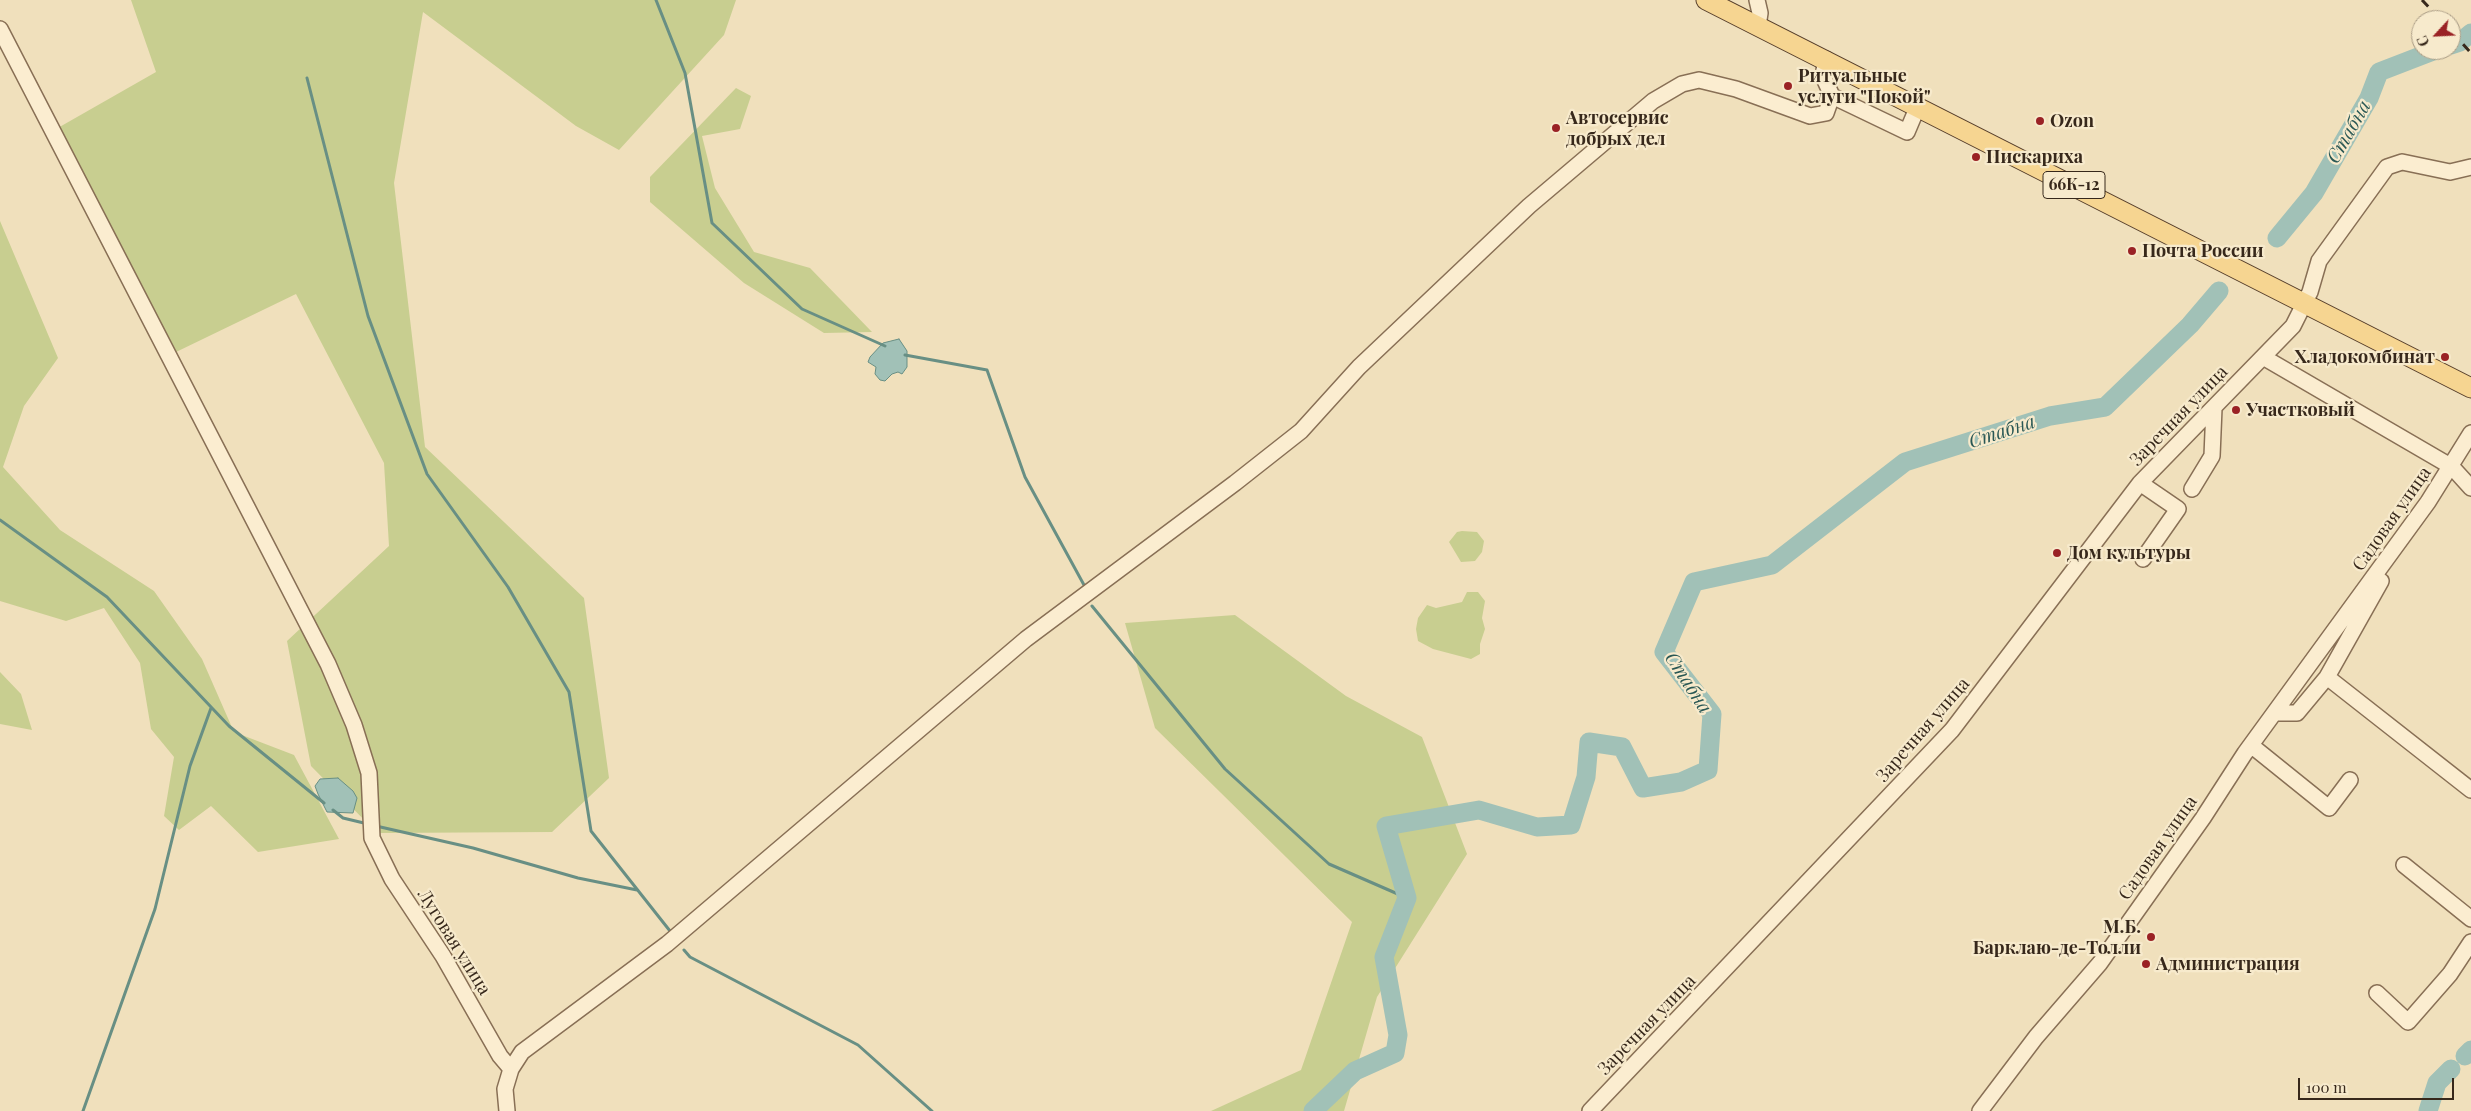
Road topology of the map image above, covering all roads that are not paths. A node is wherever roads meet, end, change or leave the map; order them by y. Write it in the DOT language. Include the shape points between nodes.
graph roads {
  1 [pos="1706,0"];
  2 [pos="1757,0"];
  3 [pos="1758,26"];
  4 [pos="0,29"];
  5 [pos="1826,59"];
  6 [pos="1832,96"];
  7 [pos="1918,106"];
  8 [pos="2471,167"];
  9 [pos="2297,301"];
  10 [pos="2263,357"];
  11 [pos="2471,388"];
  12 [pos="2214,408"];
  13 [pos="2471,433"];
  14 [pos="2452,467"];
  15 [pos="2140,483"];
  16 [pos="2471,488"];
  17 [pos="2192,489"];
  18 [pos="2143,559"];
  19 [pos="2386,561"];
  20 [pos="2327,677"];
  21 [pos="2275,713"];
  22 [pos="2252,746"];
  23 [pos="2350,780"];
  24 [pos="2471,790"];
  25 [pos="2404,865"];
  26 [pos="2471,919"];
  27 [pos="2471,942"];
  28 [pos="2377,993"];
  29 [pos="510,1069"];
  30 [pos="507,1111"];
  31 [pos="1590,1111"];
  32 [pos="1980,1111"];
  1 -- 3 [label="main road, 66К-12"];
  2 -- 3 [label="street"];
  3 -- 5 [label="main road, 66К-12"];
  4 -- 29 [label="street, Луговая улица" via="328,664 354,725 369,773 372,838 392,879 443,956"];
  5 -- 6 [label="street" via="1823,76"];
  5 -- 7 [label="main road, 66К-12"];
  6 -- 7 [label="street" via="1907,132"];
  6 -- 29 [label="street" via="1826,113 1810,116 1736,89 1699,80 1682,84 1653,100 1507,226 1359,367 1301,431 1026,638 667,944 522,1052"];
  7 -- 9 [label="main road, 66К-12"];
  8 -- 9 [label="street, Заречная улица" via="2450,172 2402,162 2386,167 2319,261"];
  9 -- 10 [label="street, Заречная улица" via="2293,326"];
  9 -- 11 [label="main road, 66К-12"];
  10 -- 12 [label="street, Заречная улица"];
  10 -- 14 [label="street"];
  12 -- 15 [label="street, Заречная улица"];
  12 -- 17 [label="street" via="2212,456"];
  13 -- 14 [label="street, Садовая улица"];
  14 -- 16 [label="street"];
  14 -- 19 [label="street, Садовая улица"];
  15 -- 18 [label="street" via="2178,509"];
  15 -- 31 [label="street, Заречная улица" via="1952,730"];
  19 -- 20 [label="street" via="2384,576"];
  19 -- 21 [label="street, Садовая улица"];
  20 -- 21 [label="street" via="2297,713"];
  20 -- 24 [label="street"];
  21 -- 22 [label="street, Садовая улица"];
  22 -- 23 [label="street" via="2329,808"];
  22 -- 32 [label="street, Садовая улица" via="2100,963 2036,1037"];
  25 -- 26 [label="street"];
  27 -- 28 [label="street" via="2450,974 2408,1022"];
  29 -- 30 [label="street" via="505,1088"];
}
